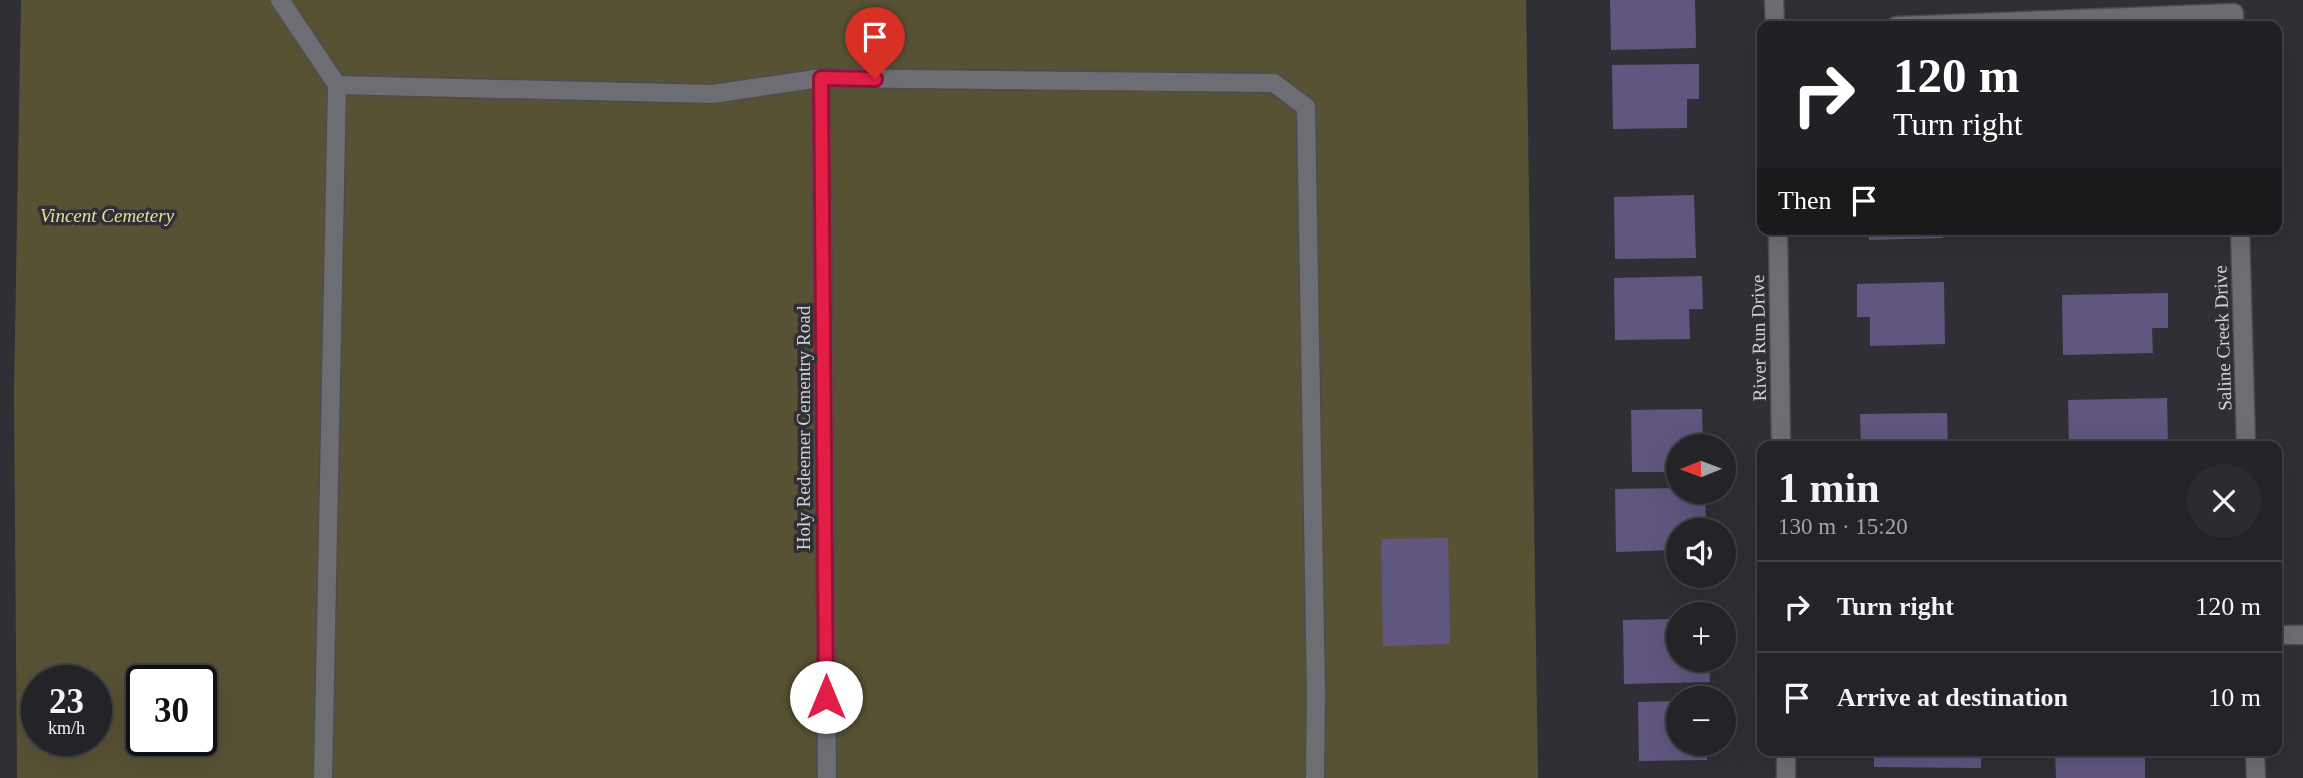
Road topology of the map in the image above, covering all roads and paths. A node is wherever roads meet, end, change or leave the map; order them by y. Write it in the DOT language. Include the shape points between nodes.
graph roads {
  1 [pos="280,0"];
  2 [pos="1774,0"];
  3 [pos="2234,20"];
  4 [pos="1774,21"];
  5 [pos="2178,21"];
  6 [pos="821,78"];
  7 [pos="337,85"];
  8 [pos="1778,235"];
  9 [pos="2240,235"];
  10 [pos="1781,441"];
  11 [pos="2246,441"];
  12 [pos="2282,635"];
  13 [pos="2303,635"];
  14 [pos="1786,756"];
  15 [pos="2255,756"];
  16 [pos="323,778"];
  17 [pos="827,778"];
  18 [pos="1315,778"];
  19 [pos="1786,778"];
  20 [pos="2256,778"];
  1 -- 7 [label="street"];
  2 -- 4 [label="street"];
  3 -- 5 [label="street"];
  6 -- 7 [label="street" via="713,94"];
  6 -- 17 [label="street, Holy Redeemer Cementry Road"];
  6 -- 18 [label="street" via="1274,83 1306,107"];
  7 -- 16 [label="street"];
  8 -- 10 [label="street, River Run Drive"];
  9 -- 11 [label="street, Saline Creek Drive"];
  12 -- 13 [label="street"];
  14 -- 19 [label="street"];
  15 -- 20 [label="street"];
}
